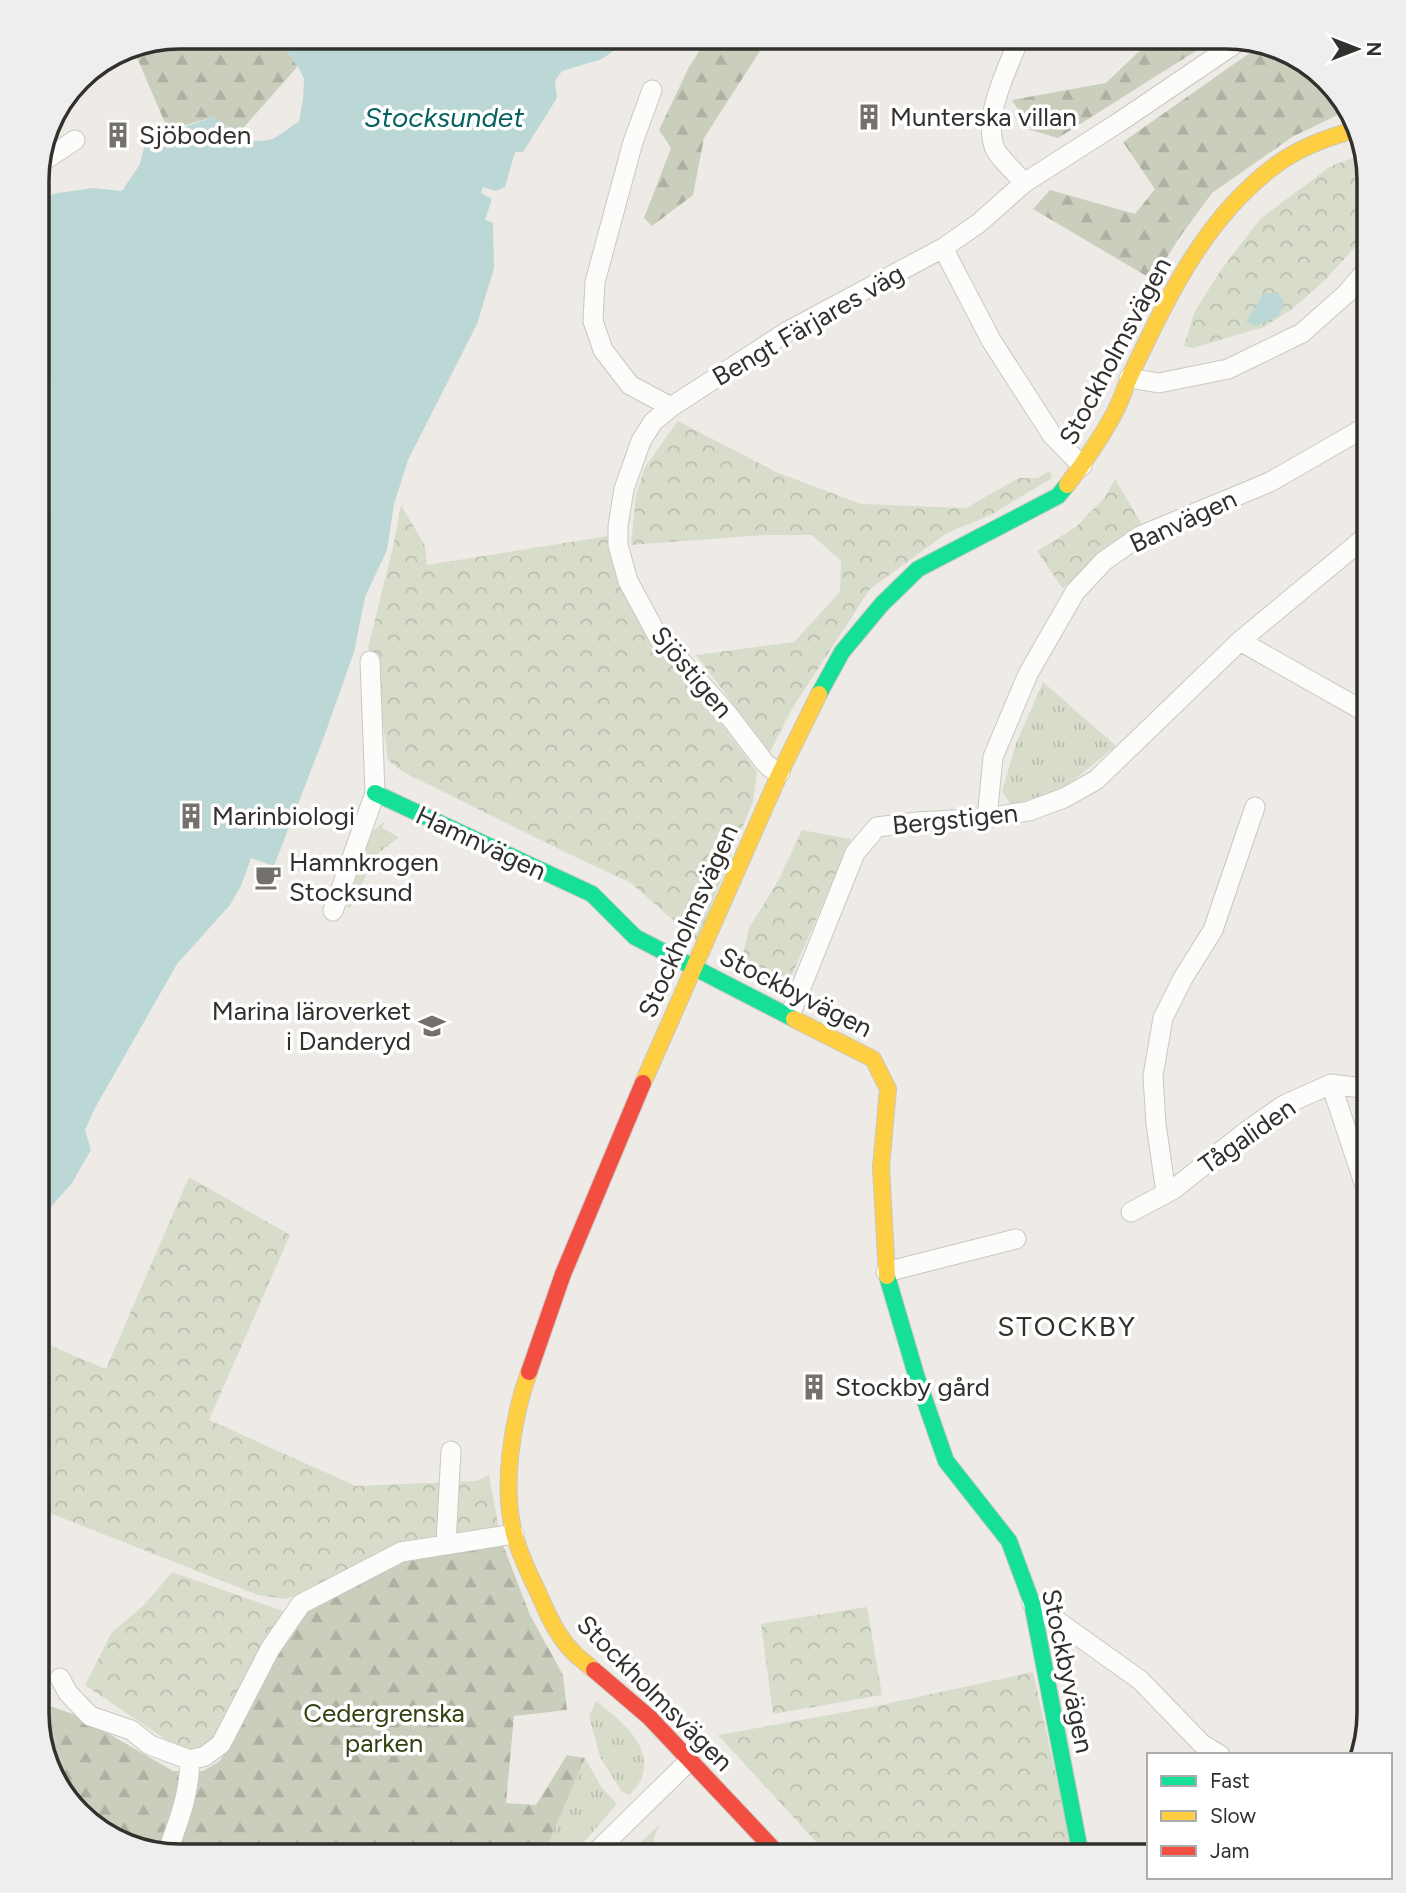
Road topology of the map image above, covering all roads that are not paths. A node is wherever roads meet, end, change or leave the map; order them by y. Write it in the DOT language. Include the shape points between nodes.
graph roads {
  1 [pos="1015,49"];
  2 [pos="1227,49"];
  3 [pos="652,90"];
  4 [pos="1348,132"];
  5 [pos="75,140"];
  6 [pos="52,156"];
  7 [pos="1024,183"];
  8 [pos="943,248"];
  9 [pos="1357,281"];
  10 [pos="1129,377"];
  11 [pos="671,407"];
  12 [pos="1357,432"];
  13 [pos="1082,466"];
  14 [pos="1357,544"];
  15 [pos="1240,641"];
  16 [pos="370,661"];
  17 [pos="1357,707"];
  18 [pos="780,773"];
  19 [pos="375,793"];
  20 [pos="1255,807"];
  21 [pos="987,818"];
  22 [pos="333,911"];
  23 [pos="695,968"];
  24 [pos="790,1015"];
  25 [pos="1331,1084"];
  26 [pos="1357,1087"];
  27 [pos="1357,1162"];
  28 [pos="1166,1193"];
  29 [pos="1131,1212"];
  30 [pos="1016,1239"];
  31 [pos="886,1272"];
  32 [pos="451,1451"];
  33 [pos="514,1534"];
  34 [pos="446,1544"];
  35 [pos="1032,1603"];
  36 [pos="60,1678"];
  37 [pos="1217,1753"];
  38 [pos="190,1760"];
  39 [pos="689,1761"];
  40 [pos="170,1843"];
  41 [pos="604,1844"];
  42 [pos="768,1844"];
  43 [pos="1079,1844"];
  1 -- 7 [label="street" via="991,124 996,150"];
  2 -- 7 [label="street, Bengt Färjares väg"];
  3 -- 11 [label="street" via="595,282 593,321 603,351 629,385"];
  4 -- 10 [label="street, Stockholmsvägen" via="1278,164 1236,200 1178,279"];
  5 -- 6 [label="street"];
  7 -- 8 [label="street, Bengt Färjares väg"];
  8 -- 11 [label="street, Bengt Färjares väg" via="788,331"];
  8 -- 13 [label="street" via="991,340 1052,435"];
  9 -- 10 [label="street" via="1302,332 1228,369 1159,383"];
  10 -- 13 [label="street, Stockholmsvägen" via="1115,412"];
  11 -- 18 [label="street, Sjöstigen" via="653,422 641,441 624,489 618,545 628,581 656,633 765,763"];
  12 -- 21 [label="street, Banvägen" via="1270,482 1140,536 1104,561 1075,592 1028,674 993,757"];
  13 -- 18 [label="street, Stockholmsvägen" via="1058,496 919,569 882,604 842,652"];
  14 -- 15 [label="street, Bergstigen"];
  15 -- 17 [label="street"];
  15 -- 21 [label="street, Bergstigen" via="1096,780 1029,811"];
  16 -- 19 [label="street"];
  18 -- 23 [label="street, Stockholmsvägen"];
  19 -- 22 [label="street"];
  19 -- 23 [label="street, Hamnvägen" via="592,894 635,937"];
  20 -- 28 [label="street" via="1213,930 1163,1017 1153,1076"];
  21 -- 24 [label="street, Bergstigen" via="877,827 855,853"];
  23 -- 24 [label="street, Stockbyvägen"];
  23 -- 33 [label="street, Stockholmsvägen" via="568,1261 523,1388 510,1452"];
  24 -- 31 [label="street, Stockbyvägen" via="873,1059 888,1089 881,1167"];
  25 -- 26 [label="street"];
  25 -- 27 [label="street"];
  25 -- 28 [label="street, Tågaliden" via="1284,1105"];
  28 -- 29 [label="street, Tågaliden"];
  30 -- 31 [label="street"];
  31 -- 35 [label="street, Stockbyvägen" via="946,1461 1009,1541"];
  32 -- 34 [label="street"];
  33 -- 34 [label="street"];
  33 -- 39 [label="street, Stockholmsvägen" via="551,1621 572,1651 636,1705"];
  34 -- 38 [label="street" via="401,1552 302,1604 270,1649 221,1744"];
  35 -- 37 [label="street" via="1140,1680 1202,1744"];
  35 -- 43 [label="street, Stockbyvägen"];
  36 -- 38 [label="street" via="90,1716 131,1730 150,1745"];
  38 -- 40 [label="street" via="189,1784"];
  39 -- 41 [label="street"];
  39 -- 42 [label="street, Stockholmsvägen"];
}
